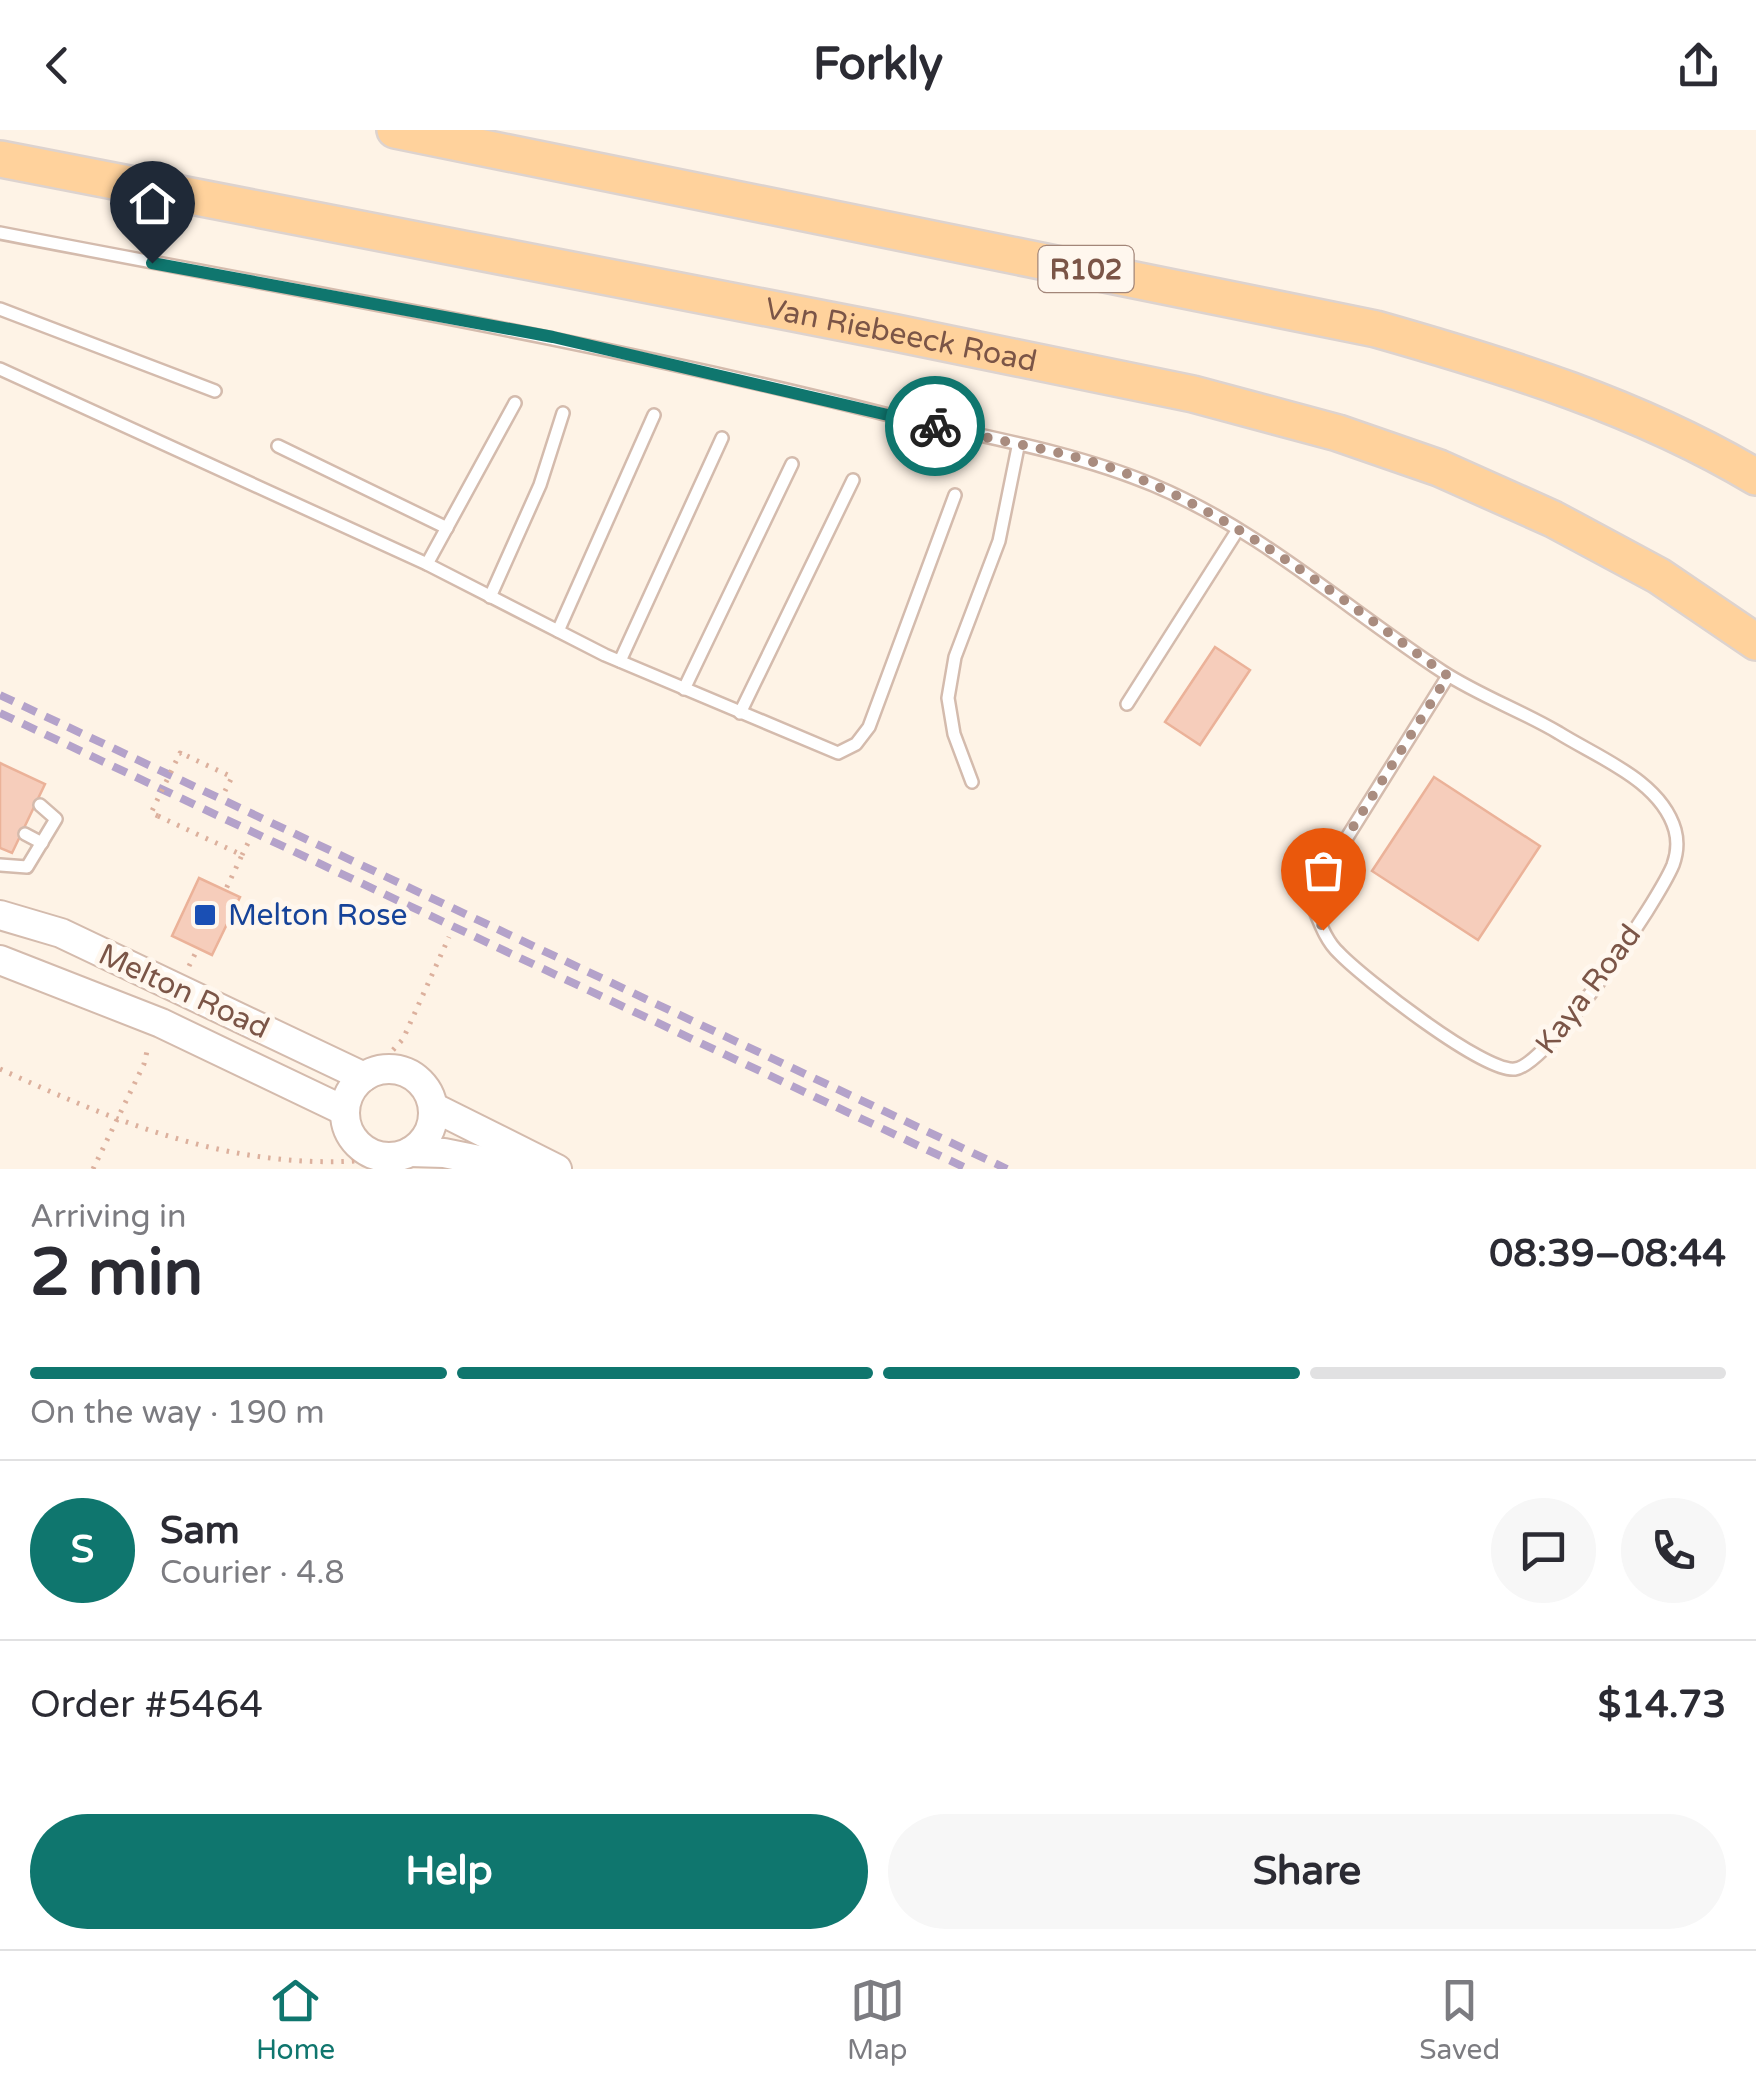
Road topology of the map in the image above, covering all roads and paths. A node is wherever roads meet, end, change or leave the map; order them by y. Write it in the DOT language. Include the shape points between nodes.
graph roads {
  1 [pos="395,130"];
  2 [pos="0,158"];
  3 [pos="0,233"];
  4 [pos="0,310"];
  5 [pos="0,370"];
  6 [pos="214,391"];
  7 [pos="515,402"];
  8 [pos="563,413"];
  9 [pos="654,415"];
  10 [pos="722,438"];
  11 [pos="278,446"];
  12 [pos="1018,447"];
  13 [pos="792,464"];
  14 [pos="1756,477"];
  15 [pos="853,480"];
  16 [pos="955,495"];
  17 [pos="447,528"];
  18 [pos="1238,531"];
  19 [pos="427,564"];
  20 [pos="490,597"];
  21 [pos="558,631"];
  22 [pos="1756,642"];
  23 [pos="620,661"];
  24 [pos="1448,676"];
  25 [pos="684,689"];
  26 [pos="1126,704"];
  27 [pos="740,713"];
  28 [pos="972,782"];
  29 [pos="225,791"];
  30 [pos="40,805"];
  31 [pos="25,834"];
  32 [pos="42,843"];
  33 [pos="248,843"];
  34 [pos="242,855"];
  35 [pos="0,865"];
  36 [pos="225,890"];
  37 [pos="0,915"];
  38 [pos="449,937"];
  39 [pos="0,960"];
  40 [pos="155,1036"];
  41 [pos="393,1050"];
  42 [pos="0,1069"];
  43 [pos="364,1077"];
  44 [pos="432,1108"];
  45 [pos="345,1111"];
  46 [pos="113,1121"];
  47 [pos="410,1152"];
  48 [pos="355,1161"];
  49 [pos="93,1169"];
  50 [pos="523,1169"];
  51 [pos="557,1169"];
  1 -- 14 [label="main road, R102" via="1376,329 1521,372 1648,422"];
  2 -- 22 [label="main road, Van Riebeeck Road" via="1193,394 1338,433 1440,468 1553,519 1659,576"];
  3 -- 12 [label="lane, Kaya Road" via="553,337"];
  4 -- 6 [label="lane"];
  5 -- 19 [label="lane"];
  7 -- 17 [label="lane"];
  8 -- 20 [label="lane" via="540,485"];
  9 -- 21 [label="lane"];
  10 -- 23 [label="lane"];
  11 -- 17 [label="lane"];
  12 -- 18 [label="lane, Kaya Road" via="1116,469"];
  12 -- 28 [label="lane" via="999,541 955,657 948,698"];
  13 -- 25 [label="lane"];
  15 -- 27 [label="lane"];
  16 -- 27 [label="lane" via="869,727 856,744 838,753 825,750"];
  17 -- 19 [label="lane"];
  18 -- 24 [label="lane, Kaya Road"];
  18 -- 26 [label="lane"];
  19 -- 20 [label="lane"];
  20 -- 21 [label="lane"];
  21 -- 23 [label="lane"];
  23 -- 25 [label="lane"];
  24 -- 24 [label="lane, Kaya Road" via="1331,862 1316,912 1336,950 1420,1018 1490,1066 1508,1071 1540,1056 1585,1002 1675,862 1678,837 1656,796 1641,783"];
  25 -- 27 [label="lane"];
  29 -- 34 [label="path, bridge" via="232,777 180,752 152,813"];
  30 -- 32 [label="lane" via="56,819"];
  31 -- 32 [label="lane"];
  32 -- 35 [label="lane" via="27,867"];
  33 -- 34 [label="path"];
  34 -- 36 [label="path"];
  37 -- 43 [label="street, Melton Road" via="62,933"];
  38 -- 41 [label="path"];
  39 -- 45 [label="street, Melton Road" via="161,1023"];
  40 -- 46 [label="path"];
  42 -- 46 [label="path"];
  43 -- 44 [label="street" via="383,1070 409,1074 424,1086"];
  43 -- 45 [label="street"];
  44 -- 47 [label="street" via="428,1133"];
  44 -- 51 [label="street"];
  45 -- 47 [label="street" via="348,1130 365,1150 383,1157"];
  46 -- 48 [label="path" via="254,1157"];
  46 -- 49 [label="path"];
  47 -- 50 [label="street"];
}
